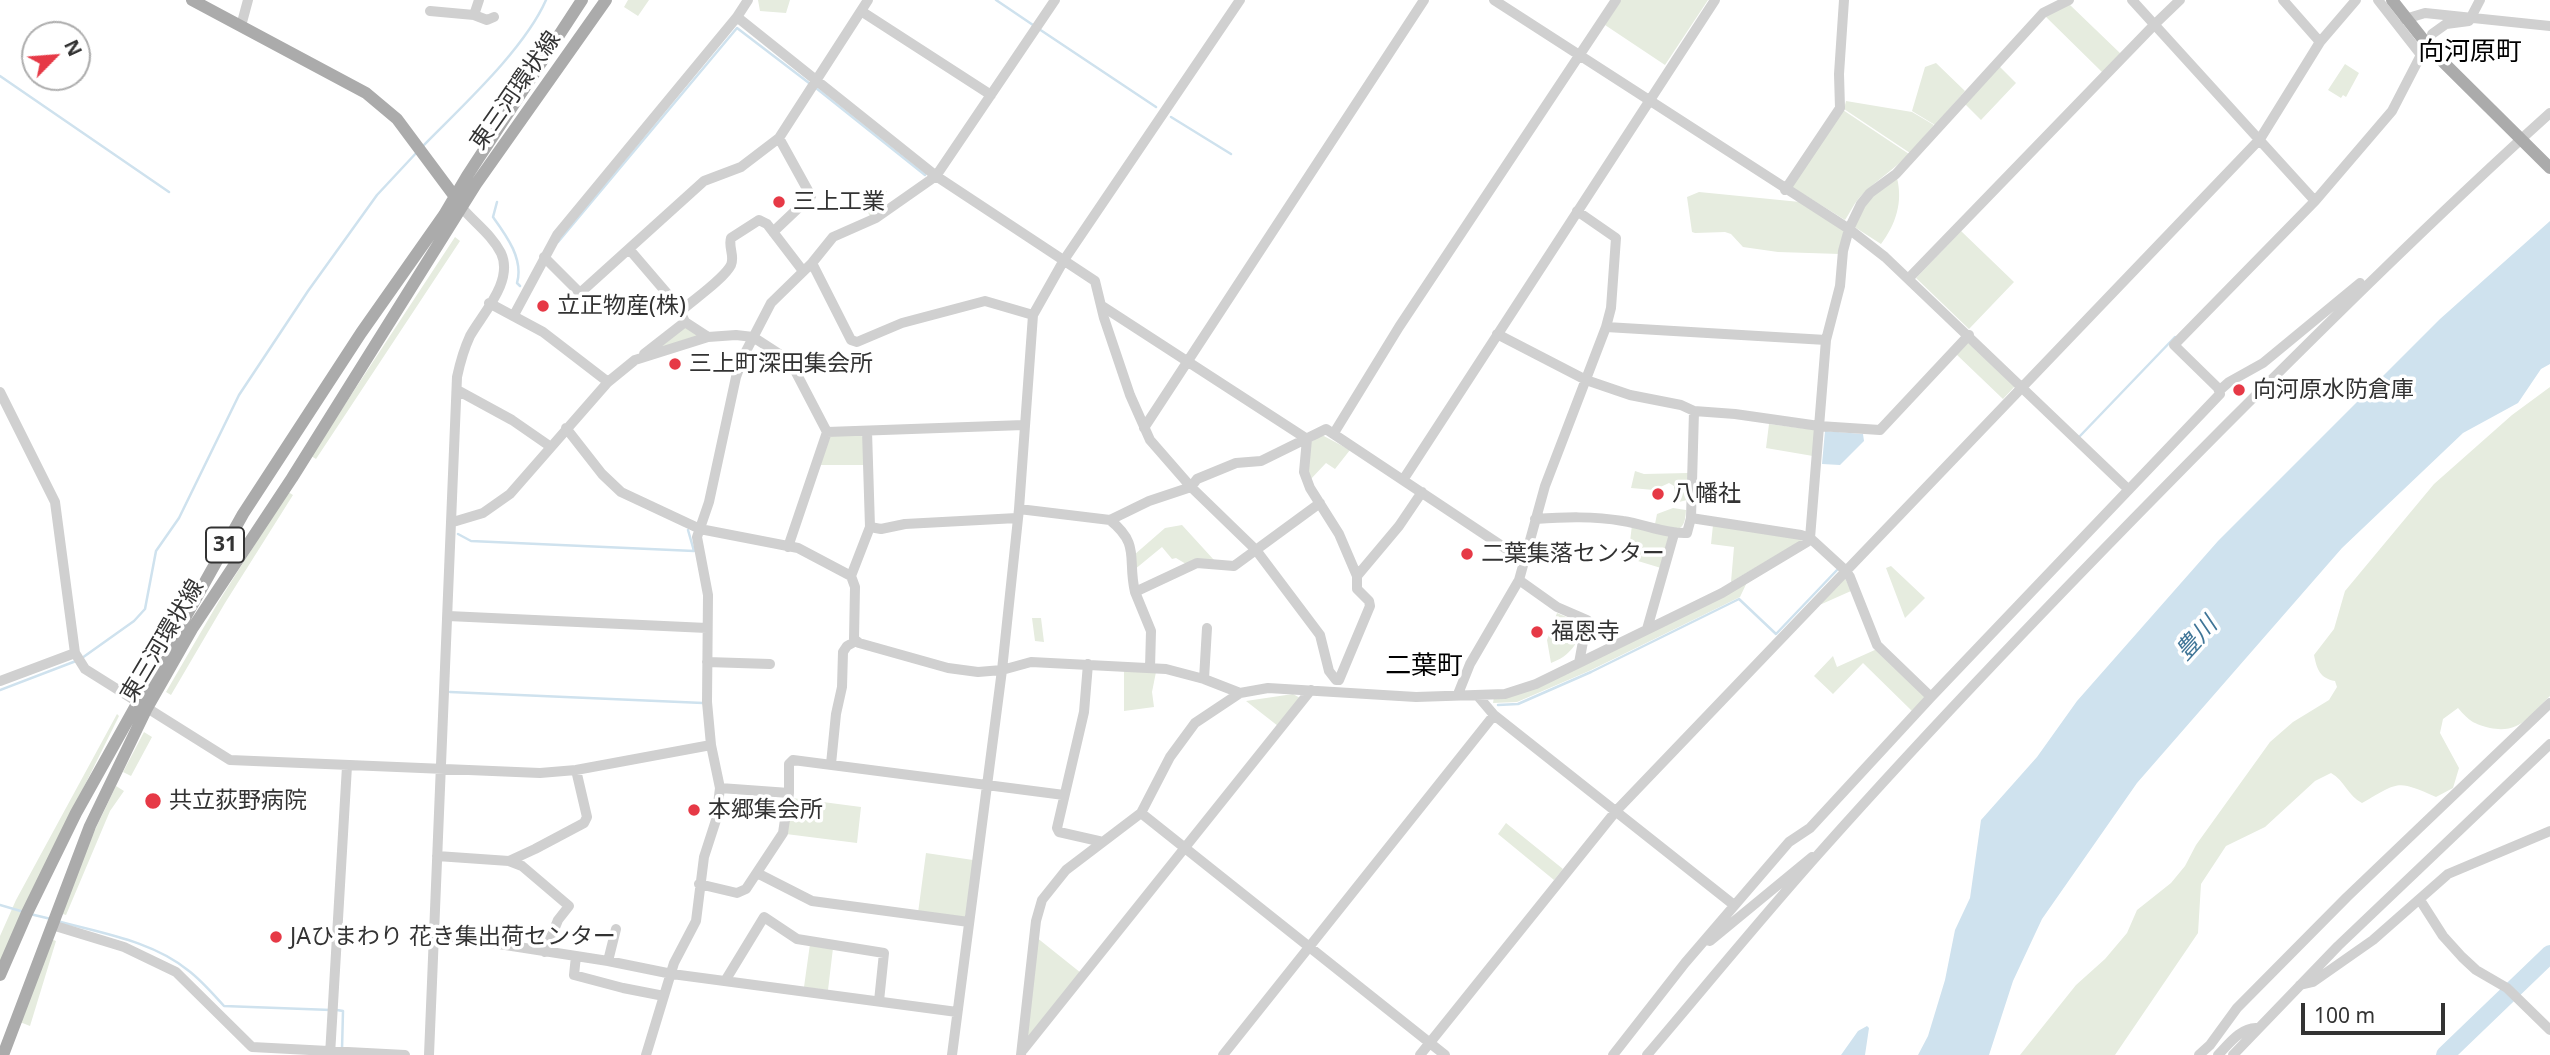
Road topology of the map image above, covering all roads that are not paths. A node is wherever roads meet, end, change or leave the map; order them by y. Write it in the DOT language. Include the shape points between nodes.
graph roads {
  1 [pos="192,0"];
  2 [pos="248,0"];
  3 [pos="479,0"];
  4 [pos="582,0"];
  5 [pos="606,0"];
  6 [pos="748,0"];
  7 [pos="868,0"];
  8 [pos="1055,0"];
  9 [pos="1240,0"];
  10 [pos="1424,0"];
  11 [pos="1494,0"];
  12 [pos="1616,0"];
  13 [pos="1715,0"];
  14 [pos="1844,0"];
  15 [pos="2069,0"];
  16 [pos="2132,0"];
  17 [pos="2180,0"];
  18 [pos="2283,0"];
  19 [pos="2356,0"];
  20 [pos="2378,0"];
  21 [pos="2392,0"];
  22 [pos="2480,0"];
  23 [pos="2050,4"];
  24 [pos="430,10"];
  25 [pos="861,11"];
  26 [pos="474,15"];
  27 [pos="494,17"];
  28 [pos="737,17"];
  29 [pos="2471,17"];
  30 [pos="2405,19"];
  31 [pos="2155,24"];
  32 [pos="241,26"];
  33 [pos="2550,26"];
  34 [pos="2432,34"];
  35 [pos="2320,42"];
  36 [pos="1579,57"];
  37 [pos="816,80"];
  38 [pos="991,95"];
  39 [pos="1649,102"];
  40 [pos="2548,115"];
  41 [pos="2521,137"];
  42 [pos="779,138"];
  43 [pos="2260,139"];
  44 [pos="2550,168"];
  45 [pos="936,176"];
  46 [pos="1785,190"];
  47 [pos="455,196"];
  48 [pos="2315,201"];
  49 [pos="462,208"];
  50 [pos="1577,211"];
  51 [pos="1849,229"];
  52 [pos="773,232"];
  53 [pos="629,248"];
  54 [pos="544,257"];
  55 [pos="1064,260"];
  56 [pos="812,263"];
  57 [pos="803,271"];
  58 [pos="2375,275"];
  59 [pos="1909,278"];
  60 [pos="489,303"];
  61 [pos="1102,306"];
  62 [pos="681,311"];
  63 [pos="514,315"];
  64 [pos="1033,315"];
  65 [pos="685,323"];
  66 [pos="1606,327"];
  67 [pos="1497,334"];
  68 [pos="1969,335"];
  69 [pos="708,337"];
  70 [pos="753,337"];
  71 [pos="1826,340"];
  72 [pos="635,360"];
  73 [pos="1188,362"];
  74 [pos="1586,380"];
  75 [pos="608,382"];
  76 [pos="2021,386"];
  77 [pos="457,390"];
  78 [pos="2220,390"];
  79 [pos="0,392"];
  80 [pos="1694,411"];
  81 [pos="1024,425"];
  82 [pos="1819,426"];
  83 [pos="566,428"];
  84 [pos="1144,428"];
  85 [pos="867,431"];
  86 [pos="827,432"];
  87 [pos="1334,433"];
  88 [pos="1307,439"];
  89 [pos="551,447"];
  90 [pos="1403,480"];
  91 [pos="1191,487"];
  92 [pos="2128,489"];
  93 [pos="1422,492"];
  94 [pos="1320,503"];
  95 [pos="1018,514"];
  96 [pos="1535,519"];
  97 [pos="1691,519"];
  98 [pos="1110,520"];
  99 [pos="453,522"];
  100 [pos="870,527"];
  101 [pos="700,528"];
  102 [pos="1674,534"];
  103 [pos="1810,538"];
  104 [pos="788,547"];
  105 [pos="1256,550"];
  106 [pos="1523,560"];
  107 [pos="1845,570"];
  108 [pos="850,576"];
  109 [pos="1357,576"];
  110 [pos="1519,580"];
  111 [pos="1135,592"];
  112 [pos="448,616"];
  113 [pos="707,628"];
  114 [pos="1207,628"];
  115 [pos="1647,629"];
  116 [pos="856,641"];
  117 [pos="75,653"];
  118 [pos="707,662"];
  119 [pos="1580,663"];
  120 [pos="770,664"];
  121 [pos="1088,664"];
  122 [pos="1150,668"];
  123 [pos="1002,670"];
  124 [pos="1204,679"];
  125 [pos="0,681"];
  126 [pos="1311,690"];
  127 [pos="1240,693"];
  128 [pos="1458,694"];
  129 [pos="1477,695"];
  130 [pos="1931,697"];
  131 [pos="142,704"];
  132 [pos="2550,704"];
  133 [pos="1494,715"];
  134 [pos="2550,744"];
  135 [pos="711,745"];
  136 [pos="831,764"];
  137 [pos="347,766"];
  138 [pos="441,767"];
  139 [pos="576,770"];
  140 [pos="987,785"];
  141 [pos="720,788"];
  142 [pos="789,793"];
  143 [pos="1064,794"];
  144 [pos="1616,811"];
  145 [pos="1141,813"];
  146 [pos="2550,831"];
  147 [pos="1103,842"];
  148 [pos="1185,848"];
  149 [pos="1819,853"];
  150 [pos="438,856"];
  151 [pos="509,861"];
  152 [pos="757,873"];
  153 [pos="699,884"];
  154 [pos="2420,900"];
  155 [pos="1734,905"];
  156 [pos="53,922"];
  157 [pos="969,922"];
  158 [pos="616,929"];
  159 [pos="435,934"];
  160 [pos="1309,947"];
  161 [pos="545,952"];
  162 [pos="1696,952"];
  163 [pos="576,956"];
  164 [pos="608,961"];
  165 [pos="671,974"];
  166 [pos="0,975"];
  167 [pos="725,981"];
  168 [pos="2298,986"];
  169 [pos="664,996"];
  170 [pos="879,1001"];
  171 [pos="957,1012"];
  172 [pos="2257,1028"];
  173 [pos="2550,1030"];
  174 [pos="1430,1042"];
  175 [pos="330,1053"];
  176 [pos="1021,1054"];
  177 [pos="3,1055"];
  178 [pos="405,1055"];
  179 [pos="429,1055"];
  180 [pos="646,1055"];
  181 [pos="952,1055"];
  182 [pos="1223,1055"];
  183 [pos="1420,1055"];
  184 [pos="1446,1055"];
  185 [pos="1613,1055"];
  186 [pos="1647,1055"];
  187 [pos="2199,1055"];
  188 [pos="2218,1055"];
  189 [pos="2233,1055"];
  1 -- 32 [label="main road"];
  2 -- 32 [label="street"];
  3 -- 26 [label="street"];
  4 -- 47 [label="main road, 東三河環状線 / 31"];
  5 -- 49 [label="main road, 東三河環状線 / 31"];
  6 -- 28 [label="street"];
  7 -- 25 [label="street"];
  8 -- 38 [label="street"];
  9 -- 55 [label="street"];
  10 -- 73 [label="street"];
  11 -- 36 [label="street"];
  12 -- 36 [label="street"];
  13 -- 39 [label="street"];
  14 -- 46 [label="street" via="1840,107"];
  15 -- 23 [label="street"];
  16 -- 31 [label="street"];
  17 -- 31 [label="street"];
  18 -- 35 [label="street"];
  19 -- 35 [label="street"];
  20 -- 48 [label="street" via="2422,54 2392,111"];
  21 -- 30 [label="main road"];
  22 -- 29 [label="street"];
  23 -- 51 [label="street" via="1896,174 1870,193"];
  24 -- 26 [label="street"];
  25 -- 37 [label="street"];
  25 -- 38 [label="street"];
  26 -- 27 [label="street" via="487,20"];
  28 -- 37 [label="street"];
  28 -- 54 [label="street" via="557,235"];
  29 -- 30 [label="street" via="2425,13"];
  29 -- 33 [label="street"];
  29 -- 34 [label="street"];
  30 -- 41 [label="main road"];
  31 -- 43 [label="street"];
  31 -- 59 [label="street"];
  32 -- 47 [label="main road" via="366,93 397,119"];
  35 -- 43 [label="street"];
  36 -- 39 [label="street"];
  36 -- 87 [label="street"];
  37 -- 42 [label="street"];
  37 -- 45 [label="street"];
  38 -- 45 [label="street"];
  39 -- 46 [label="street"];
  39 -- 50 [label="street"];
  40 -- 41 [label="street"];
  41 -- 44 [label="main road"];
  41 -- 58 [label="street"];
  42 -- 52 [label="street" via="811,197"];
  42 -- 53 [label="street" via="741,167 704,181"];
  43 -- 48 [label="street"];
  43 -- 76 [label="street"];
  45 -- 55 [label="street"];
  45 -- 56 [label="street" via="876,218 833,237"];
  46 -- 51 [label="street"];
  47 -- 49 [label="main road"];
  47 -- 131 [label="main road, 東三河環状線 / 31" via="243,514"];
  48 -- 78 [label="street" via="2174,345"];
  49 -- 60 [label="street" via="494,241 503,258 504,274"];
  49 -- 131 [label="main road, 東三河環状線 / 31" via="292,478"];
  50 -- 66 [label="street" via="1616,238"];
  50 -- 67 [label="street"];
  51 -- 59 [label="street"];
  51 -- 71 [label="street"];
  52 -- 57 [label="street"];
  52 -- 62 [label="street" via="759,220 731,238 729,269"];
  53 -- 54 [label="street" via="580,293"];
  53 -- 62 [label="street"];
  54 -- 63 [label="street"];
  55 -- 61 [label="street" via="1095,281"];
  55 -- 64 [label="street"];
  56 -- 57 [label="street"];
  56 -- 64 [label="street" via="851,340 857,342 902,323 985,301"];
  57 -- 70 [label="street" via="771,303"];
  58 -- 78 [label="street" via="2263,363"];
  58 -- 149 [label="street" via="1966,692"];
  59 -- 68 [label="street"];
  60 -- 63 [label="street"];
  60 -- 77 [label="street" via="462,355"];
  61 -- 73 [label="street"];
  61 -- 84 [label="street"];
  62 -- 65 [label="street"];
  63 -- 75 [label="street"];
  64 -- 81 [label="street"];
  65 -- 69 [label="street"];
  65 -- 72 [label="street"];
  66 -- 71 [label="street"];
  66 -- 74 [label="street"];
  67 -- 74 [label="street"];
  67 -- 90 [label="street"];
  68 -- 76 [label="street"];
  68 -- 82 [label="street" via="1880,430"];
  69 -- 70 [label="street"];
  69 -- 72 [label="street"];
  70 -- 86 [label="street" via="793,365"];
  70 -- 101 [label="street" via="736,377"];
  71 -- 82 [label="street"];
  72 -- 75 [label="street"];
  73 -- 84 [label="street"];
  73 -- 88 [label="street"];
  74 -- 80 [label="street"];
  74 -- 96 [label="street"];
  75 -- 83 [label="street"];
  76 -- 92 [label="street"];
  76 -- 107 [label="street"];
  77 -- 89 [label="street"];
  77 -- 99 [label="street"];
  78 -- 92 [label="street"];
  79 -- 117 [label="street" via="55,502"];
  80 -- 82 [label="street"];
  80 -- 97 [label="street"];
  81 -- 85 [label="street"];
  81 -- 95 [label="street"];
  82 -- 103 [label="street"];
  83 -- 89 [label="street"];
  83 -- 101 [label="street" via="621,492"];
  84 -- 91 [label="street"];
  85 -- 86 [label="street"];
  85 -- 100 [label="street"];
  86 -- 104 [label="street"];
  87 -- 88 [label="street" via="1326,429"];
  87 -- 90 [label="street"];
  88 -- 91 [label="street" via="1261,461 1236,463 1206,475"];
  88 -- 94 [label="street" via="1304,472"];
  89 -- 99 [label="street" via="502,501 483,513"];
  90 -- 93 [label="street"];
  91 -- 98 [label="street"];
  91 -- 105 [label="street"];
  92 -- 130 [label="street"];
  93 -- 106 [label="street"];
  93 -- 109 [label="street"];
  94 -- 105 [label="street"];
  94 -- 109 [label="street"];
  95 -- 98 [label="street"];
  95 -- 100 [label="street"];
  95 -- 123 [label="street"];
  96 -- 102 [label="street" via="1598,518"];
  96 -- 106 [label="street"];
  97 -- 102 [label="street" via="1687,533"];
  97 -- 103 [label="street"];
  98 -- 111 [label="street" via="1128,539"];
  99 -- 112 [label="street"];
  100 -- 108 [label="street"];
  101 -- 104 [label="street"];
  101 -- 113 [label="street" via="697,537 708,595"];
  102 -- 115 [label="street"];
  103 -- 107 [label="street"];
  103 -- 115 [label="street" via="1722,593"];
  104 -- 108 [label="street" via="810,552"];
  105 -- 109 [label="street" via="1321,635 1329,671 1336,680 1370,606 1357,589"];
  105 -- 111 [label="street" via="1234,566 1197,564"];
  106 -- 110 [label="street"];
  107 -- 130 [label="street" via="1874,641"];
  107 -- 144 [label="street"];
  108 -- 116 [label="street" via="855,587"];
  110 -- 119 [label="street" via="1557,607 1587,620"];
  110 -- 128 [label="street" via="1469,664"];
  111 -- 122 [label="street" via="1151,631"];
  112 -- 113 [label="street"];
  112 -- 138 [label="street"];
  113 -- 118 [label="street"];
  114 -- 124 [label="street"];
  115 -- 119 [label="street"];
  116 -- 123 [label="street" via="948,668"];
  116 -- 136 [label="street" via="843,652"];
  117 -- 125 [label="street"];
  117 -- 131 [label="street" via="85,669"];
  118 -- 120 [label="street"];
  118 -- 135 [label="street"];
  119 -- 129 [label="street" via="1505,694"];
  121 -- 122 [label="street"];
  121 -- 123 [label="street" via="1031,662"];
  121 -- 143 [label="street" via="1084,712"];
  122 -- 124 [label="street"];
  123 -- 140 [label="street"];
  124 -- 127 [label="street"];
  126 -- 127 [label="street" via="1268,688"];
  126 -- 128 [label="street" via="1416,697"];
  126 -- 148 [label="street"];
  127 -- 145 [label="street" via="1195,723 1170,757"];
  128 -- 129 [label="street"];
  129 -- 133 [label="street"];
  130 -- 155 [label="street"];
  131 -- 137 [label="street" via="230,760"];
  131 -- 156 [label="main road, 東三河環状線 / 31"];
  131 -- 166 [label="main road, 東三河環状線 / 31" via="76,813"];
  132 -- 187 [label="street" via="2347,897 2237,1008"];
  133 -- 144 [label="street"];
  133 -- 160 [label="street"];
  134 -- 168 [label="street"];
  135 -- 139 [label="street"];
  135 -- 141 [label="street"];
  136 -- 140 [label="street"];
  136 -- 142 [label="street" via="793,760"];
  137 -- 138 [label="street"];
  137 -- 175 [label="street"];
  138 -- 139 [label="street" via="540,773"];
  138 -- 150 [label="street"];
  139 -- 151 [label="street" via="586,820"];
  140 -- 143 [label="street"];
  140 -- 157 [label="street"];
  141 -- 142 [label="street"];
  141 -- 153 [label="street"];
  142 -- 152 [label="street" via="783,832"];
  143 -- 147 [label="street" via="1059,832"];
  144 -- 155 [label="street"];
  144 -- 174 [label="street"];
  145 -- 147 [label="street"];
  145 -- 148 [label="street"];
  146 -- 154 [label="street" via="2448,874"];
  147 -- 176 [label="street" via="1066,870 1042,900 1035,921"];
  148 -- 160 [label="street"];
  148 -- 176 [label="street"];
  149 -- 162 [label="street"];
  149 -- 186 [label="street"];
  150 -- 151 [label="street"];
  150 -- 159 [label="street"];
  151 -- 161 [label="street" via="522,866 569,906"];
  152 -- 153 [label="street" via="743,892"];
  152 -- 157 [label="street" via="812,901"];
  153 -- 165 [label="street" via="696,921"];
  154 -- 168 [label="street" via="2373,940 2313,982"];
  154 -- 173 [label="street" via="2462,957 2507,988"];
  155 -- 162 [label="street"];
  156 -- 175 [label="street" via="124,947 176,972 252,1047"];
  156 -- 177 [label="main road, 東三河環状線 / 31"];
  157 -- 171 [label="street"];
  158 -- 164 [label="street"];
  159 -- 161 [label="street"];
  159 -- 179 [label="street"];
  160 -- 174 [label="street"];
  160 -- 182 [label="street"];
  161 -- 163 [label="street"];
  162 -- 185 [label="street"];
  163 -- 164 [label="street"];
  163 -- 169 [label="street" via="574,975"];
  164 -- 165 [label="street"];
  165 -- 167 [label="street"];
  165 -- 169 [label="street"];
  167 -- 170 [label="street"];
  167 -- 170 [label="street" via="764,917 797,939 884,953"];
  168 -- 172 [label="street"];
  169 -- 180 [label="street"];
  170 -- 171 [label="street"];
  171 -- 181 [label="street"];
  172 -- 188 [label="street" via="2244,1031"];
  172 -- 189 [label="street"];
  174 -- 183 [label="street"];
  174 -- 184 [label="street"];
  175 -- 178 [label="street"];
}
